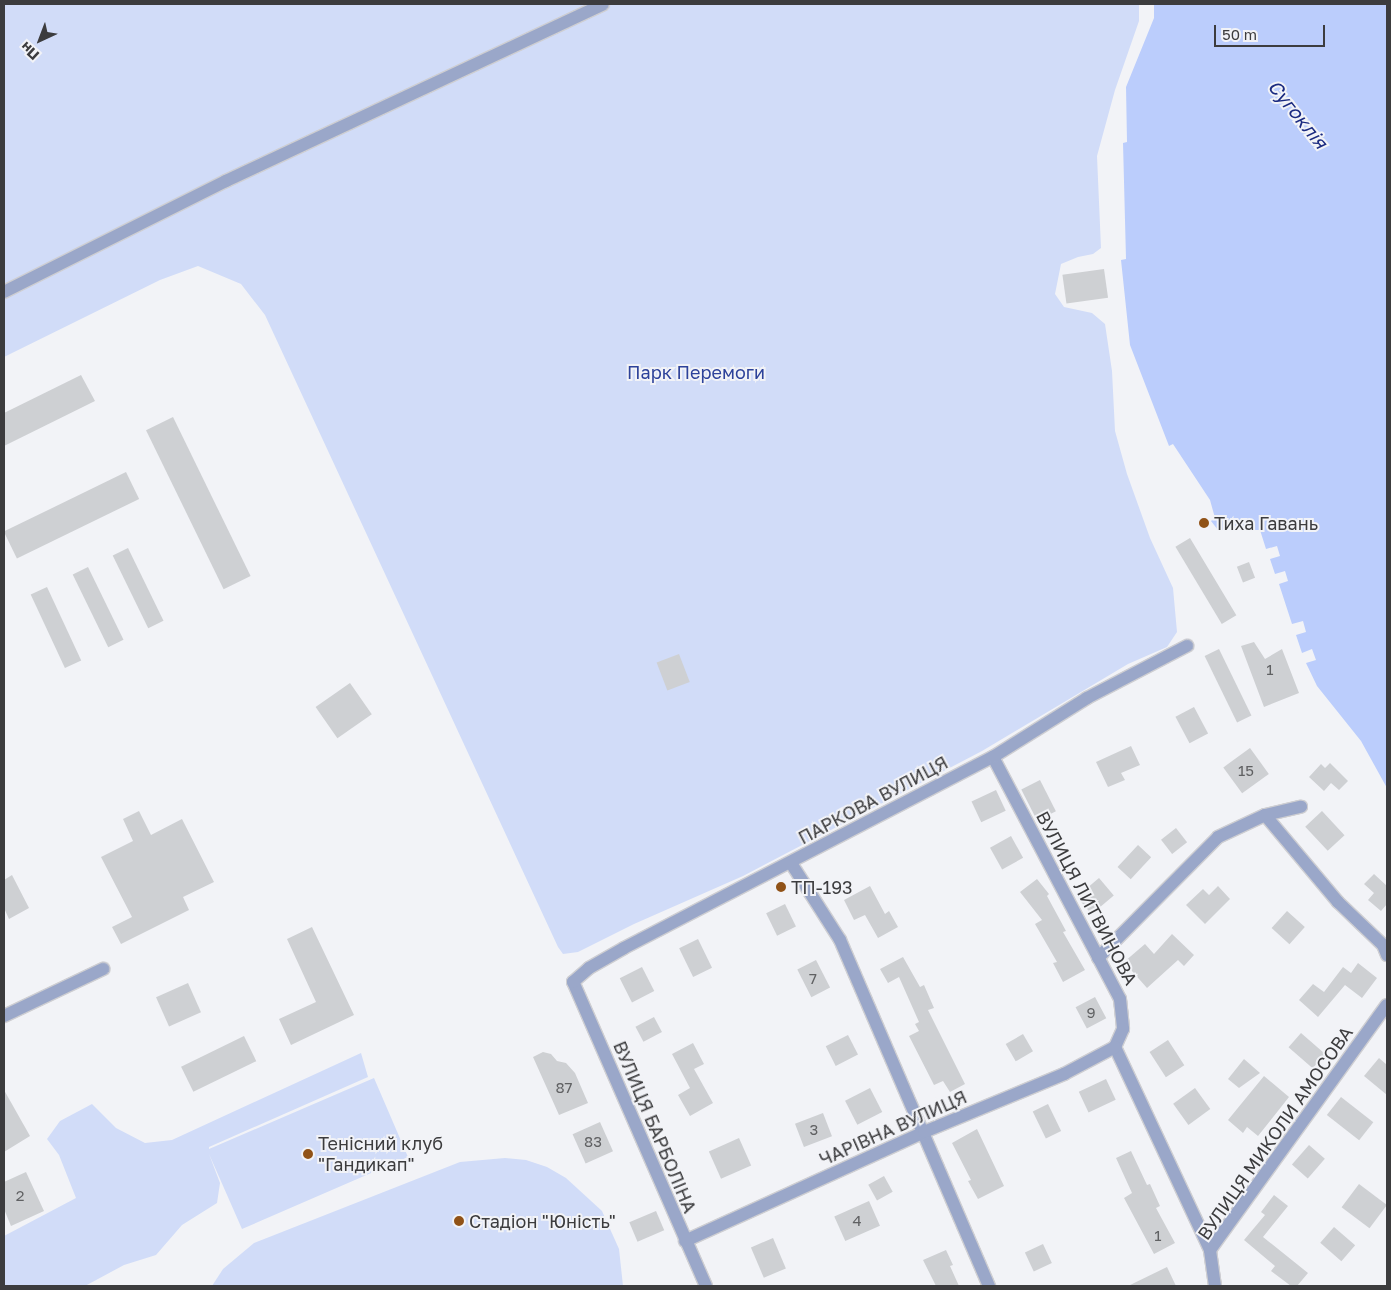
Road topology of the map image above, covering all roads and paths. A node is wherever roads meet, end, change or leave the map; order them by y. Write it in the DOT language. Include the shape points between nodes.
graph roads {
  1 [pos="603,4"];
  2 [pos="4,292"];
  3 [pos="1187,646"];
  4 [pos="993,757"];
  5 [pos="1301,807"];
  6 [pos="1266,815"];
  7 [pos="791,863"];
  8 [pos="1387,955"];
  9 [pos="1098,958"];
  10 [pos="103,969"];
  11 [pos="573,982"];
  12 [pos="1387,1005"];
  13 [pos="4,1016"];
  14 [pos="1115,1046"];
  15 [pos="924,1132"];
  16 [pos="685,1241"];
  17 [pos="1210,1250"];
  18 [pos="706,1286"];
  19 [pos="990,1286"];
  20 [pos="1216,1286"];
  1 -- 2 [label="street" via="277,156"];
  3 -- 4 [label="street, ПАРКОВА ВУЛИЦЯ" via="1080,702"];
  4 -- 7 [label="street, ПАРКОВА ВУЛИЦЯ"];
  4 -- 9 [label="street, ВУЛИЦЯ ЛИТВИНОВА"];
  5 -- 6 [label="street"];
  6 -- 8 [label="street" via="1338,902 1384,945"];
  6 -- 9 [label="street" via="1218,837"];
  7 -- 11 [label="street, ПАРКОВА ВУЛИЦЯ" via="624,948 589,968"];
  7 -- 15 [label="street" via="840,940"];
  9 -- 14 [label="street, ВУЛИЦЯ ЛИТВИНОВА" via="1120,999 1123,1029"];
  10 -- 13 [label="street"];
  11 -- 16 [label="street, ВУЛИЦЯ БАРБОЛІНА"];
  12 -- 17 [label="street, ВУЛИЦЯ МИКОЛИ АМОСОВА"];
  14 -- 15 [label="street, ЧАРІВНА ВУЛИЦЯ" via="1064,1074"];
  14 -- 17 [label="street"];
  15 -- 16 [label="street, ЧАРІВНА ВУЛИЦЯ"];
  15 -- 19 [label="street"];
  16 -- 18 [label="street, ВУЛИЦЯ БАРБОЛІНА"];
  17 -- 20 [label="street, ВУЛИЦЯ МИКОЛИ АМОСОВА"];
}
